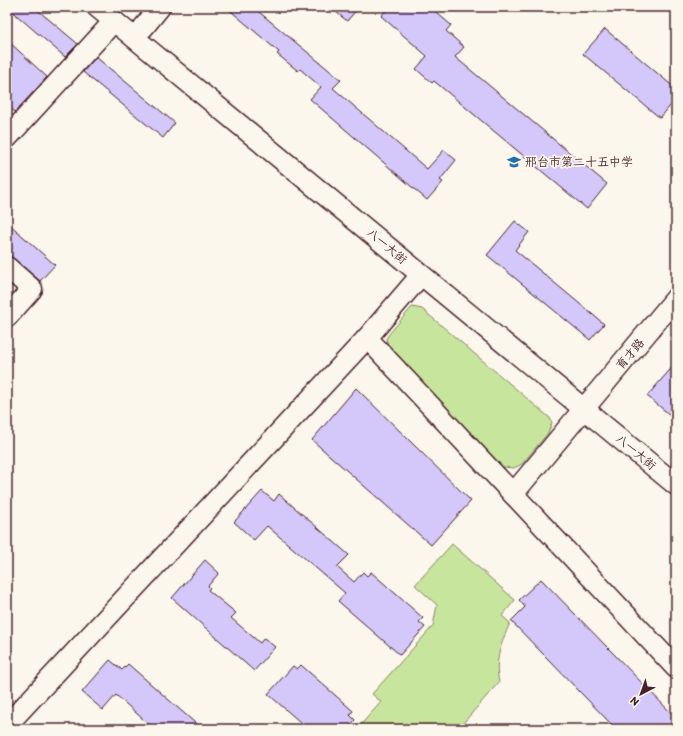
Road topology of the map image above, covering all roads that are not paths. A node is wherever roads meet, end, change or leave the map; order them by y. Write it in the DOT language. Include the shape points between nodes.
graph roads {
  1 [pos="97,7"];
  2 [pos="160,7"];
  3 [pos="116,14"];
  4 [pos="143,28"];
  5 [pos="7,138"];
  6 [pos="7,267"];
  7 [pos="421,274"];
  8 [pos="676,298"];
  9 [pos="7,317"];
  10 [pos="367,338"];
  11 [pos="588,404"];
  12 [pos="676,467"];
  13 [pos="676,485"];
  14 [pos="513,494"];
  15 [pos="676,668"];
  16 [pos="7,725"];
  1 -- 3 [label="street, 八一大街"];
  2 -- 4 [label="street"];
  3 -- 4 [label="street, 八一大街"];
  3 -- 5 [label="street"];
  3 -- 7 [label="street, 八一大街"];
  4 -- 11 [label="street, 八一大街"];
  6 -- 9 [label="street" via="32,289"];
  7 -- 10 [label="street"];
  7 -- 11 [label="street, 八一大街"];
  8 -- 11 [label="street, 育才路"];
  10 -- 14 [label="street"];
  10 -- 16 [label="street"];
  11 -- 12 [label="street, 八一大街"];
  11 -- 13 [label="street, 八一大街"];
  11 -- 14 [label="street, 育才路"];
  14 -- 15 [label="street"];
}
